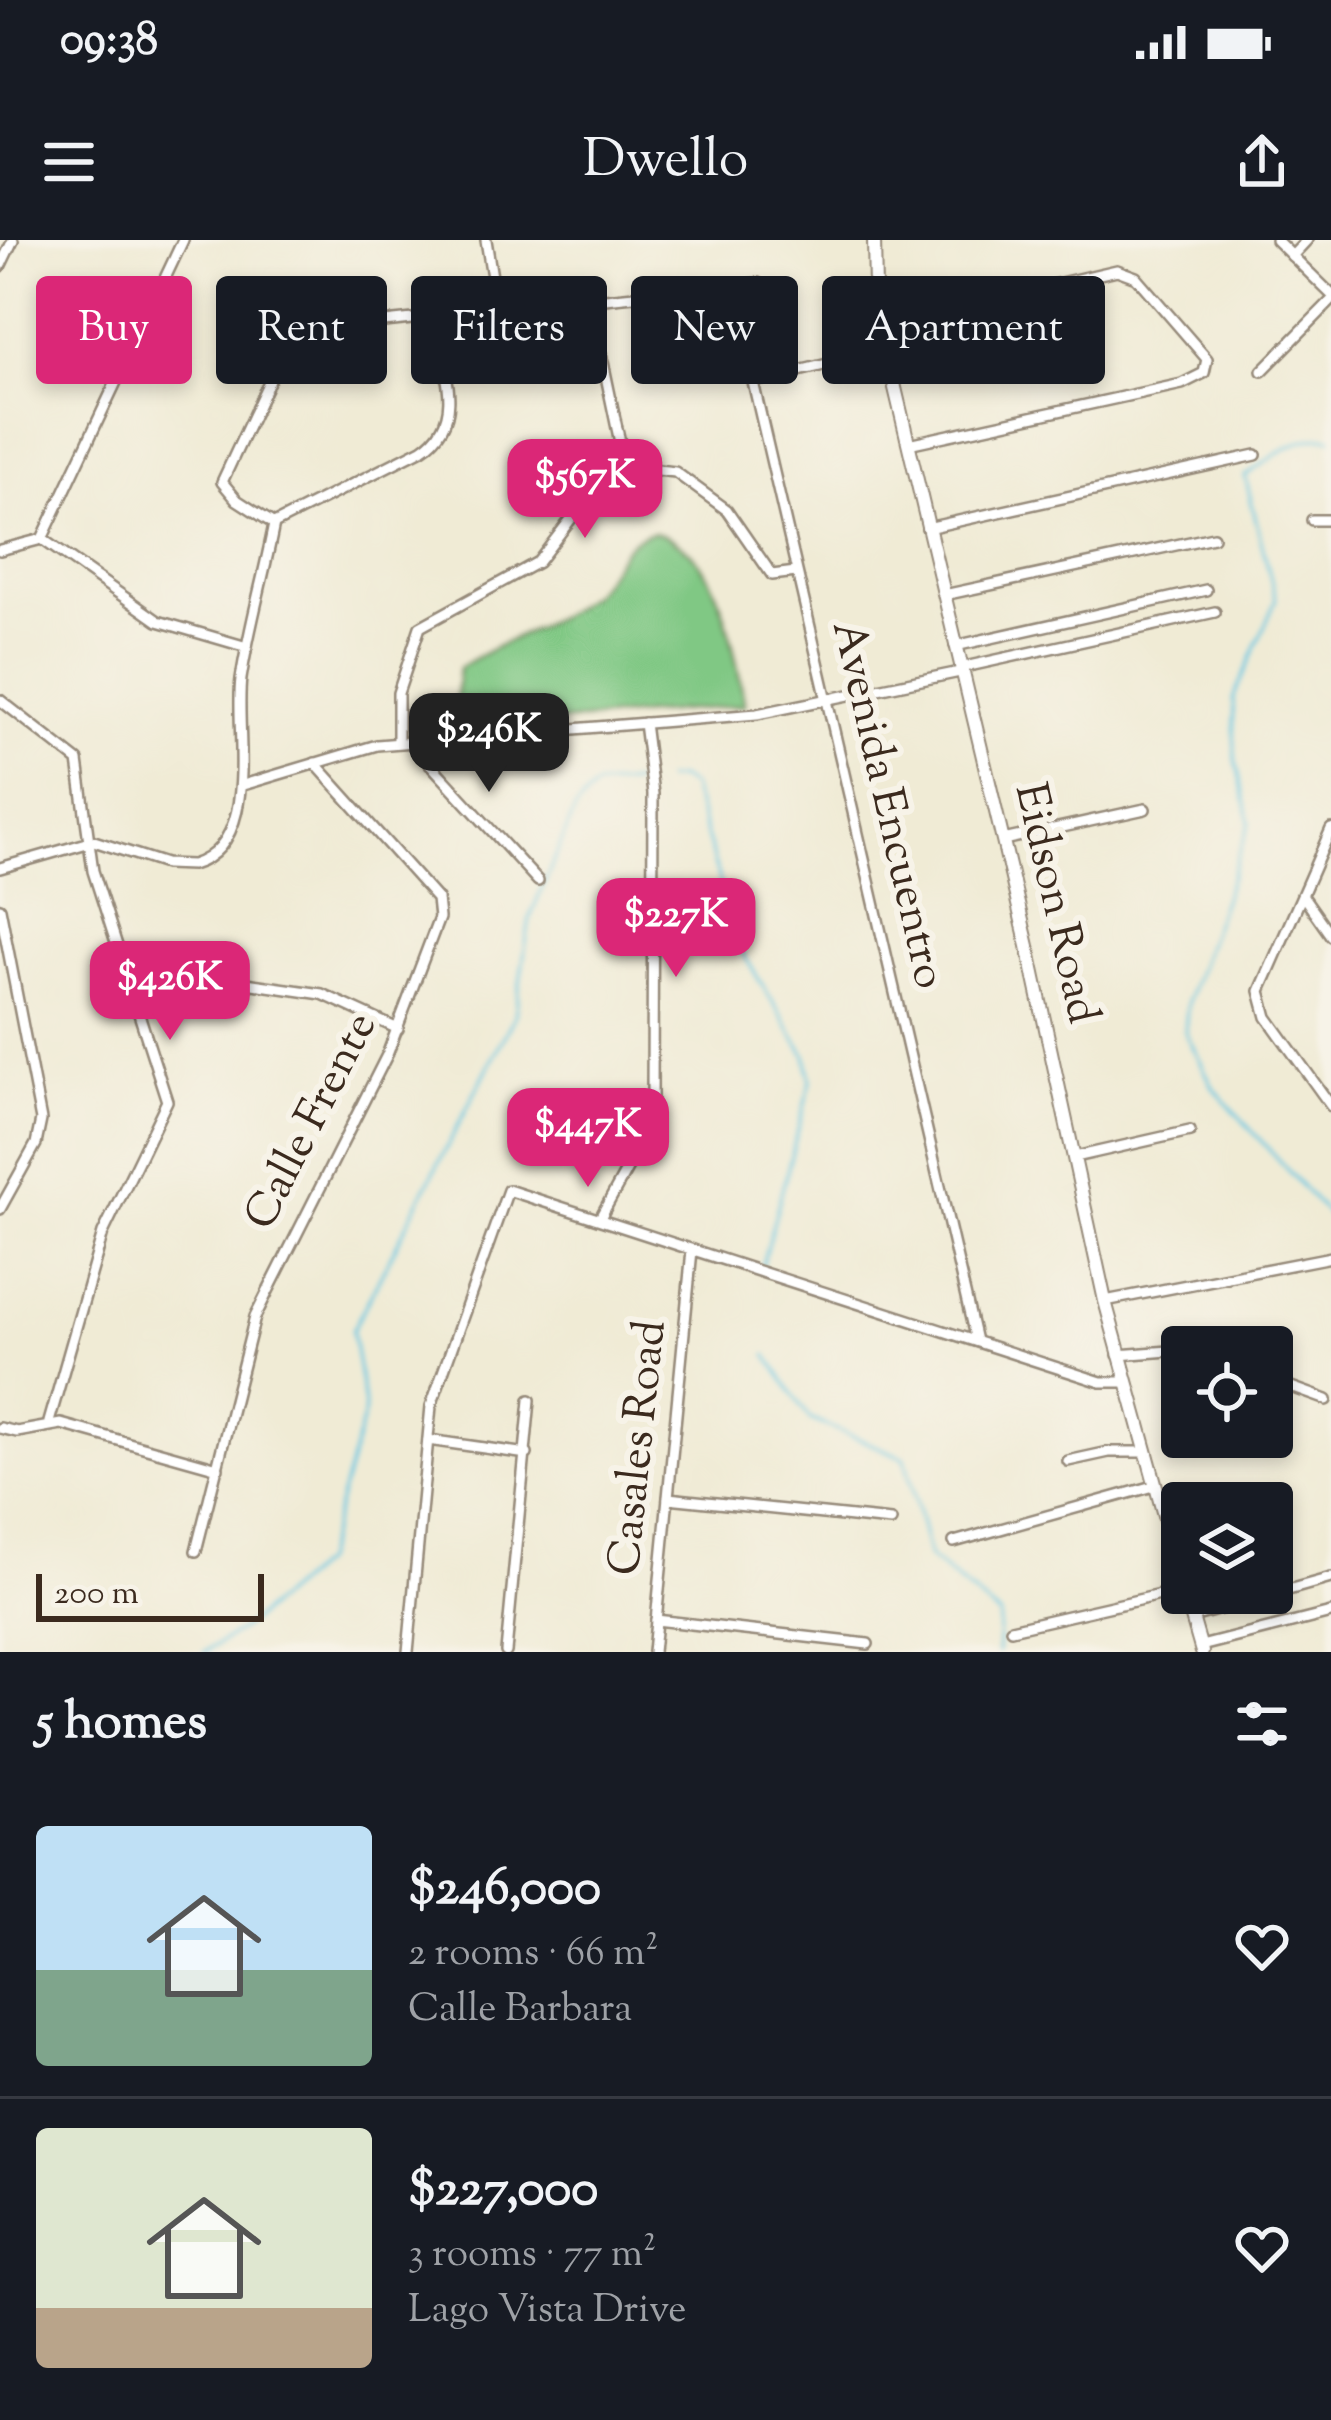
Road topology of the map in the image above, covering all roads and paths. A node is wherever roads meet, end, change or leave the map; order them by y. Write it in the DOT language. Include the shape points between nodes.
graph roads {
  1 [pos="13,240"];
  2 [pos="183,240"];
  3 [pos="486,240"];
  4 [pos="874,240"];
  5 [pos="1276,240"];
  6 [pos="1307,240"];
  7 [pos="1292,256"];
  8 [pos="0,267"];
  9 [pos="492,276"];
  10 [pos="877,276"];
  11 [pos="1096,276"];
  12 [pos="1331,298"];
  13 [pos="411,316"];
  14 [pos="1262,371"];
  15 [pos="607,381"];
  16 [pos="447,384"];
  17 [pos="754,384"];
  18 [pos="894,384"];
  19 [pos="908,443"];
  20 [pos="1256,455"];
  21 [pos="627,476"];
  22 [pos="1312,520"];
  23 [pos="1331,520"];
  24 [pos="274,524"];
  25 [pos="927,528"];
  26 [pos="1213,537"];
  27 [pos="42,539"];
  28 [pos="0,550"];
  29 [pos="796,572"];
  30 [pos="1206,590"];
  31 [pos="944,595"];
  32 [pos="1215,612"];
  33 [pos="956,646"];
  34 [pos="247,647"];
  35 [pos="960,670"];
  36 [pos="0,700"];
  37 [pos="830,702"];
  38 [pos="644,723"];
  39 [pos="404,742"];
  40 [pos="315,763"];
  41 [pos="243,785"];
  42 [pos="1145,808"];
  43 [pos="1331,829"];
  44 [pos="1004,840"];
  45 [pos="87,842"];
  46 [pos="0,868"];
  47 [pos="538,881"];
  48 [pos="1303,896"];
  49 [pos="0,908"];
  50 [pos="1331,936"];
  51 [pos="120,955"];
  52 [pos="398,1029"];
  53 [pos="1331,1106"];
  54 [pos="1190,1131"];
  55 [pos="1075,1157"];
  56 [pos="0,1209"];
  57 [pos="601,1218"];
  58 [pos="692,1250"];
  59 [pos="1331,1257"];
  60 [pos="1105,1301"];
  61 [pos="976,1341"];
  62 [pos="1161,1352"];
  63 [pos="1118,1355"];
  64 [pos="1125,1382"];
  65 [pos="1293,1388"];
  66 [pos="530,1400"];
  67 [pos="1327,1400"];
  68 [pos="49,1422"];
  69 [pos="0,1428"];
  70 [pos="428,1440"];
  71 [pos="1144,1452"];
  72 [pos="527,1454"];
  73 [pos="1068,1461"];
  74 [pos="218,1468"];
  75 [pos="1154,1486"];
  76 [pos="668,1498"];
  77 [pos="1161,1511"];
  78 [pos="891,1521"];
  79 [pos="954,1543"];
  80 [pos="196,1550"];
  81 [pos="1331,1578"];
  82 [pos="1161,1593"];
  83 [pos="1331,1613"];
  84 [pos="1191,1614"];
  85 [pos="1192,1617"];
  86 [pos="656,1620"];
  87 [pos="1011,1629"];
  88 [pos="868,1644"];
  89 [pos="1202,1649"];
  90 [pos="408,1652"];
  91 [pos="506,1652"];
  92 [pos="653,1652"];
  1 -- 8 [label="street"];
  2 -- 27 [label="street"];
  3 -- 9 [label="street"];
  4 -- 10 [label="street, Eidson Road"];
  5 -- 7 [label="street"];
  6 -- 7 [label="street"];
  7 -- 12 [label="street"];
  11 -- 19 [label="street" via="1118,271 1136,278 1208,359 1204,373"];
  12 -- 14 [label="street"];
  13 -- 24 [label="street" via="307,328 287,343 222,482"];
  15 -- 21 [label="street"];
  16 -- 24 [label="street" via="441,434"];
  17 -- 29 [label="street, Avenida Encuentro"];
  18 -- 19 [label="street, Eidson Road"];
  19 -- 25 [label="street, Eidson Road"];
  20 -- 25 [label="street"];
  21 -- 29 [label="street" via="675,472 727,510 763,568"];
  21 -- 39 [label="street" via="587,498 538,562 420,627 398,693"];
  22 -- 23 [label="street"];
  24 -- 34 [label="street"];
  25 -- 31 [label="street, Eidson Road"];
  26 -- 31 [label="street"];
  27 -- 28 [label="street"];
  27 -- 34 [label="street" via="158,621"];
  29 -- 37 [label="street, Avenida Encuentro"];
  30 -- 33 [label="street"];
  31 -- 33 [label="street, Eidson Road"];
  32 -- 35 [label="street"];
  33 -- 35 [label="street, Eidson Road"];
  34 -- 41 [label="street"];
  35 -- 37 [label="street"];
  35 -- 44 [label="street, Eidson Road"];
  36 -- 45 [label="street" via="78,761"];
  37 -- 38 [label="street"];
  37 -- 61 [label="street, Avenida Encuentro"];
  38 -- 39 [label="street"];
  38 -- 57 [label="street" via="653,794 652,1104 643,1140"];
  39 -- 40 [label="street"];
  39 -- 47 [label="street"];
  40 -- 41 [label="street"];
  40 -- 52 [label="street, Calle Frente" via="440,909"];
  41 -- 45 [label="street" via="220,843 202,862 179,866"];
  42 -- 44 [label="street"];
  43 -- 48 [label="street"];
  44 -- 55 [label="street, Eidson Road"];
  45 -- 46 [label="street"];
  45 -- 51 [label="street"];
  48 -- 50 [label="street"];
  48 -- 53 [label="street" via="1264,977 1262,1004"];
  49 -- 56 [label="street" via="40,1120 36,1144"];
  51 -- 52 [label="street" via="322,994"];
  51 -- 68 [label="street" via="167,1101 103,1233"];
  52 -- 74 [label="street, Calle Frente" via="264,1294"];
  54 -- 55 [label="street"];
  55 -- 60 [label="street, Eidson Road"];
  57 -- 58 [label="street"];
  57 -- 70 [label="street" via="508,1190 431,1406"];
  58 -- 61 [label="street"];
  58 -- 76 [label="street, Casales Road"];
  59 -- 60 [label="street"];
  60 -- 63 [label="street, Eidson Road"];
  61 -- 64 [label="street" via="1101,1382"];
  62 -- 63 [label="street"];
  63 -- 64 [label="street, Eidson Road"];
  64 -- 71 [label="street, Eidson Road"];
  65 -- 67 [label="street"];
  66 -- 72 [label="street"];
  68 -- 69 [label="street" via="17,1432"];
  68 -- 74 [label="street"];
  70 -- 72 [label="street"];
  70 -- 90 [label="street"];
  71 -- 73 [label="street"];
  71 -- 75 [label="street, Eidson Road"];
  72 -- 91 [label="street"];
  74 -- 80 [label="street, Calle Frente"];
  75 -- 77 [label="street, Eidson Road"];
  75 -- 79 [label="street"];
  76 -- 78 [label="street"];
  76 -- 86 [label="street, Casales Road"];
  81 -- 85 [label="street"];
  82 -- 87 [label="street"];
  83 -- 89 [label="street"];
  84 -- 85 [label="street, Eidson Road"];
  85 -- 89 [label="street, Eidson Road"];
  86 -- 88 [label="street"];
  86 -- 92 [label="street, Casales Road"];
}
